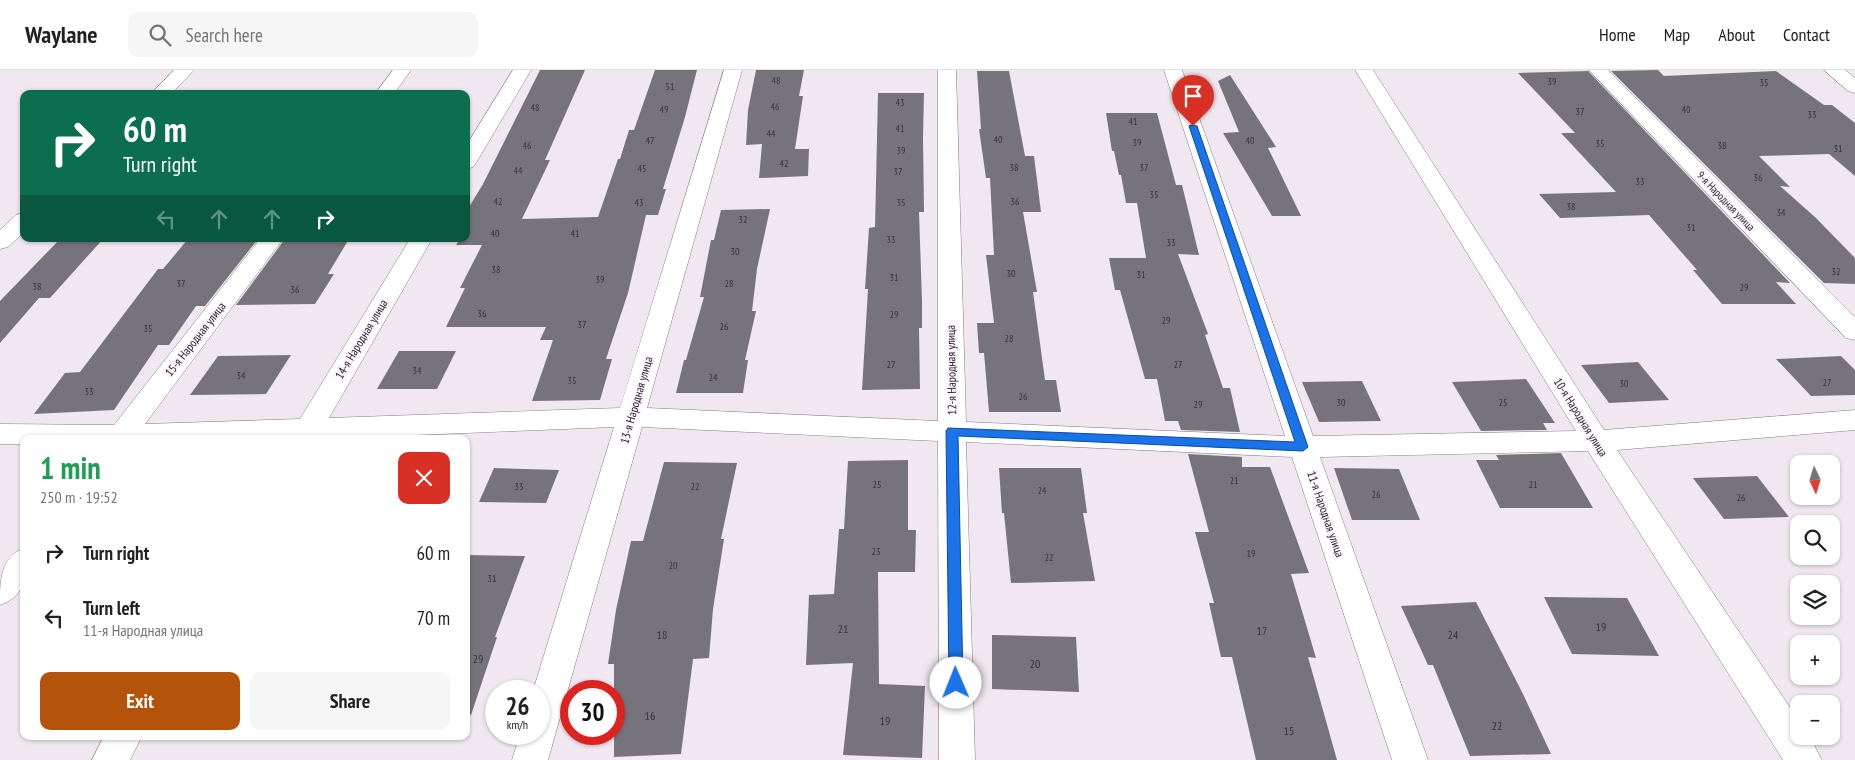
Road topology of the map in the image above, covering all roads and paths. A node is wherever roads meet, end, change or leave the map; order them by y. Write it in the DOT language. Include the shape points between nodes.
graph roads {
  1 [pos="185,70"];
  2 [pos="402,70"];
  3 [pos="522,70"];
  4 [pos="733,70"];
  5 [pos="947,70"];
  6 [pos="1174,70"];
  7 [pos="1364,70"];
  8 [pos="1598,70"];
  9 [pos="1833,70"];
  10 [pos="1855,86"];
  11 [pos="164,90"];
  12 [pos="387,90"];
  13 [pos="470,156"];
  14 [pos="20,224"];
  15 [pos="0,242"];
  16 [pos="270,242"];
  17 [pos="419,242"];
  18 [pos="1855,332"];
  19 [pos="631,417"];
  20 [pos="1855,420"];
  21 [pos="952,431"];
  22 [pos="0,434"];
  23 [pos="304,434"];
  24 [pos="40,435"];
  25 [pos="122,435"];
  26 [pos="243,435"];
  27 [pos="1596,441"];
  28 [pos="1303,447"];
  29 [pos="20,567"];
  30 [pos="0,592"];
  31 [pos="550,691"];
  32 [pos="122,740"];
  33 [pos="534,745"];
  34 [pos="110,760"];
  35 [pos="530,760"];
  36 [pos="957,760"];
  37 [pos="1410,760"];
  38 [pos="1804,760"];
  1 -- 11 [label="street"];
  2 -- 12 [label="street"];
  3 -- 13 [label="street"];
  4 -- 19 [label="street, 13-я Народная улица"];
  5 -- 21 [label="street, 12-я Народная улица"];
  6 -- 28 [label="street, 11-я Народная улица"];
  7 -- 27 [label="street, 10-я Народная улица"];
  8 -- 18 [label="street, 9-я Народная улица"];
  9 -- 10 [label="street"];
  14 -- 15 [label="street"];
  16 -- 25 [label="street, 15-я Народная улица"];
  17 -- 23 [label="street, 14-я Народная улица"];
  19 -- 21 [label="street"];
  19 -- 23 [label="street"];
  19 -- 31 [label="street, 13-я Народная улица"];
  20 -- 27 [label="street"];
  21 -- 28 [label="street"];
  21 -- 36 [label="street, 12-я Народная улица"];
  22 -- 24 [label="street"];
  23 -- 26 [label="street"];
  27 -- 28 [label="street"];
  27 -- 38 [label="street, 10-я Народная улица"];
  28 -- 37 [label="street, 11-я Народная улица"];
  29 -- 30 [label="street"];
  32 -- 34 [label="street"];
  33 -- 35 [label="street, 13-я Народная улица"];
}
